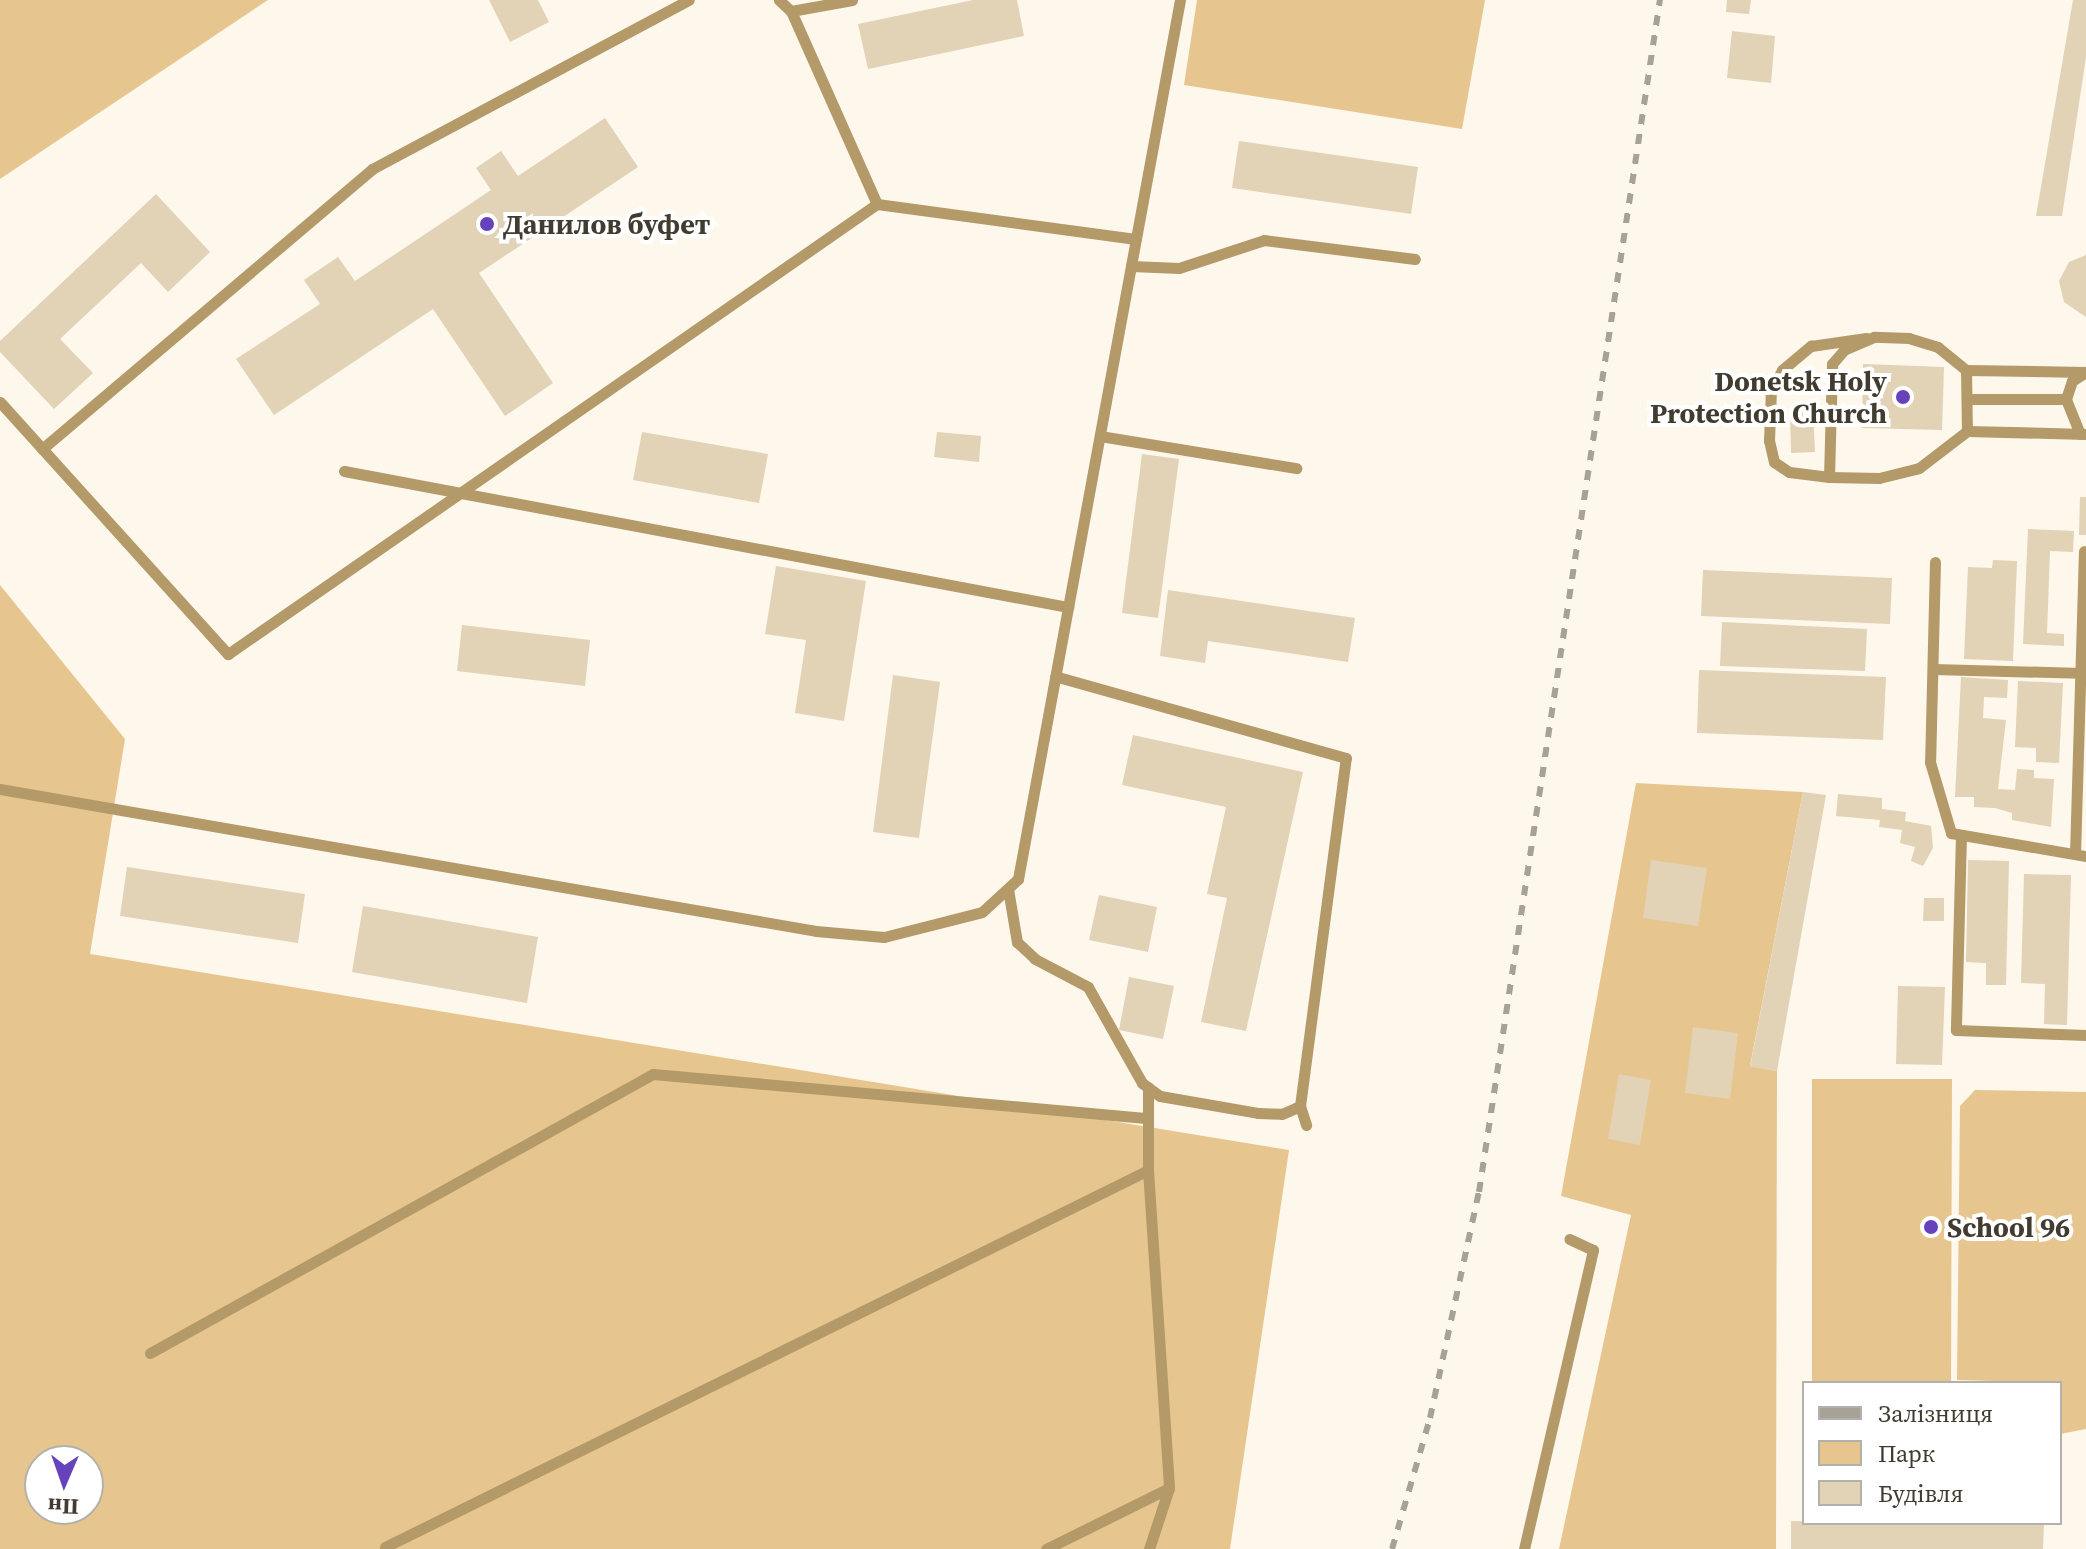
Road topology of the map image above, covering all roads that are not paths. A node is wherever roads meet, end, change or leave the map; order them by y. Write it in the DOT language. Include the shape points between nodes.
graph roads {
  1 [pos="689,0"];
  2 [pos="779,0"];
  3 [pos="852,0"];
  4 [pos="1180,0"];
  5 [pos="791,11"];
  6 [pos="877,204"];
  7 [pos="1136,239"];
  8 [pos="1415,259"];
  9 [pos="1131,266"];
  10 [pos="1874,337"];
  11 [pos="1966,370"];
  12 [pos="2086,372"];
  13 [pos="1967,399"];
  14 [pos="2066,399"];
  15 [pos="0,402"];
  16 [pos="1967,431"];
  17 [pos="2083,434"];
  18 [pos="1100,436"];
  19 [pos="42,449"];
  20 [pos="1296,468"];
  21 [pos="344,471"];
  22 [pos="1829,477"];
  23 [pos="461,492"];
  24 [pos="2084,551"];
  25 [pos="1935,562"];
  26 [pos="1068,607"];
  27 [pos="1933,669"];
  28 [pos="2081,673"];
  29 [pos="1055,676"];
  30 [pos="0,789"];
  31 [pos="1961,835"];
  32 [pos="2081,855"];
  33 [pos="1008,889"];
  34 [pos="2086,1035"];
  35 [pos="1148,1087"];
  36 [pos="1300,1106"];
  37 [pos="1148,1118"];
  38 [pos="1306,1125"];
  39 [pos="1148,1170"];
  40 [pos="1569,1239"];
  41 [pos="150,1353"];
  42 [pos="1169,1488"];
  43 [pos="385,1547"];
  44 [pos="1046,1549"];
  45 [pos="1149,1549"];
  46 [pos="1524,1549"];
  1 -- 19 [label="lane" via="372,169"];
  2 -- 5 [label="lane"];
  3 -- 5 [label="lane"];
  4 -- 7 [label="lane"];
  5 -- 6 [label="lane"];
  6 -- 7 [label="lane"];
  6 -- 23 [label="lane"];
  7 -- 9 [label="lane"];
  8 -- 9 [label="lane" via="1264,240 1179,268"];
  9 -- 18 [label="lane"];
  10 -- 11 [label="lane" via="1909,338 1938,347"];
  10 -- 22 [label="lane" via="1844,350 1832,364"];
  10 -- 22 [label="lane" via="1811,346 1782,370 1771,390 1769,441 1774,462 1789,472"];
  11 -- 12 [label="lane"];
  11 -- 13 [label="lane"];
  12 -- 14 [label="lane" via="2072,381"];
  13 -- 14 [label="lane"];
  13 -- 16 [label="lane"];
  14 -- 17 [label="lane"];
  15 -- 19 [label="lane"];
  16 -- 17 [label="lane"];
  16 -- 22 [label="lane" via="1919,468 1879,478"];
  18 -- 20 [label="lane"];
  18 -- 26 [label="lane"];
  19 -- 23 [label="lane" via="228,654"];
  21 -- 23 [label="lane"];
  23 -- 26 [label="lane"];
  24 -- 28 [label="lane"];
  25 -- 27 [label="lane"];
  26 -- 29 [label="lane"];
  27 -- 28 [label="lane"];
  27 -- 31 [label="lane" via="1930,762 1951,833"];
  28 -- 32 [label="lane"];
  29 -- 33 [label="lane" via="1018,879"];
  29 -- 36 [label="lane" via="1346,758"];
  30 -- 33 [label="lane" via="830,932 884,937 920,932 982,912"];
  31 -- 32 [label="lane"];
  31 -- 34 [label="lane" via="1956,1030"];
  33 -- 35 [label="lane" via="1017,942 1035,959 1088,987"];
  35 -- 36 [label="lane" via="1160,1096 1258,1113 1282,1114"];
  35 -- 37 [label="lane"];
  36 -- 38 [label="lane"];
  37 -- 39 [label="lane"];
  37 -- 41 [label="lane" via="653,1074"];
  39 -- 42 [label="lane"];
  39 -- 43 [label="lane"];
  40 -- 46 [label="lane" via="1593,1250"];
  42 -- 44 [label="lane"];
  42 -- 45 [label="lane"];
}
